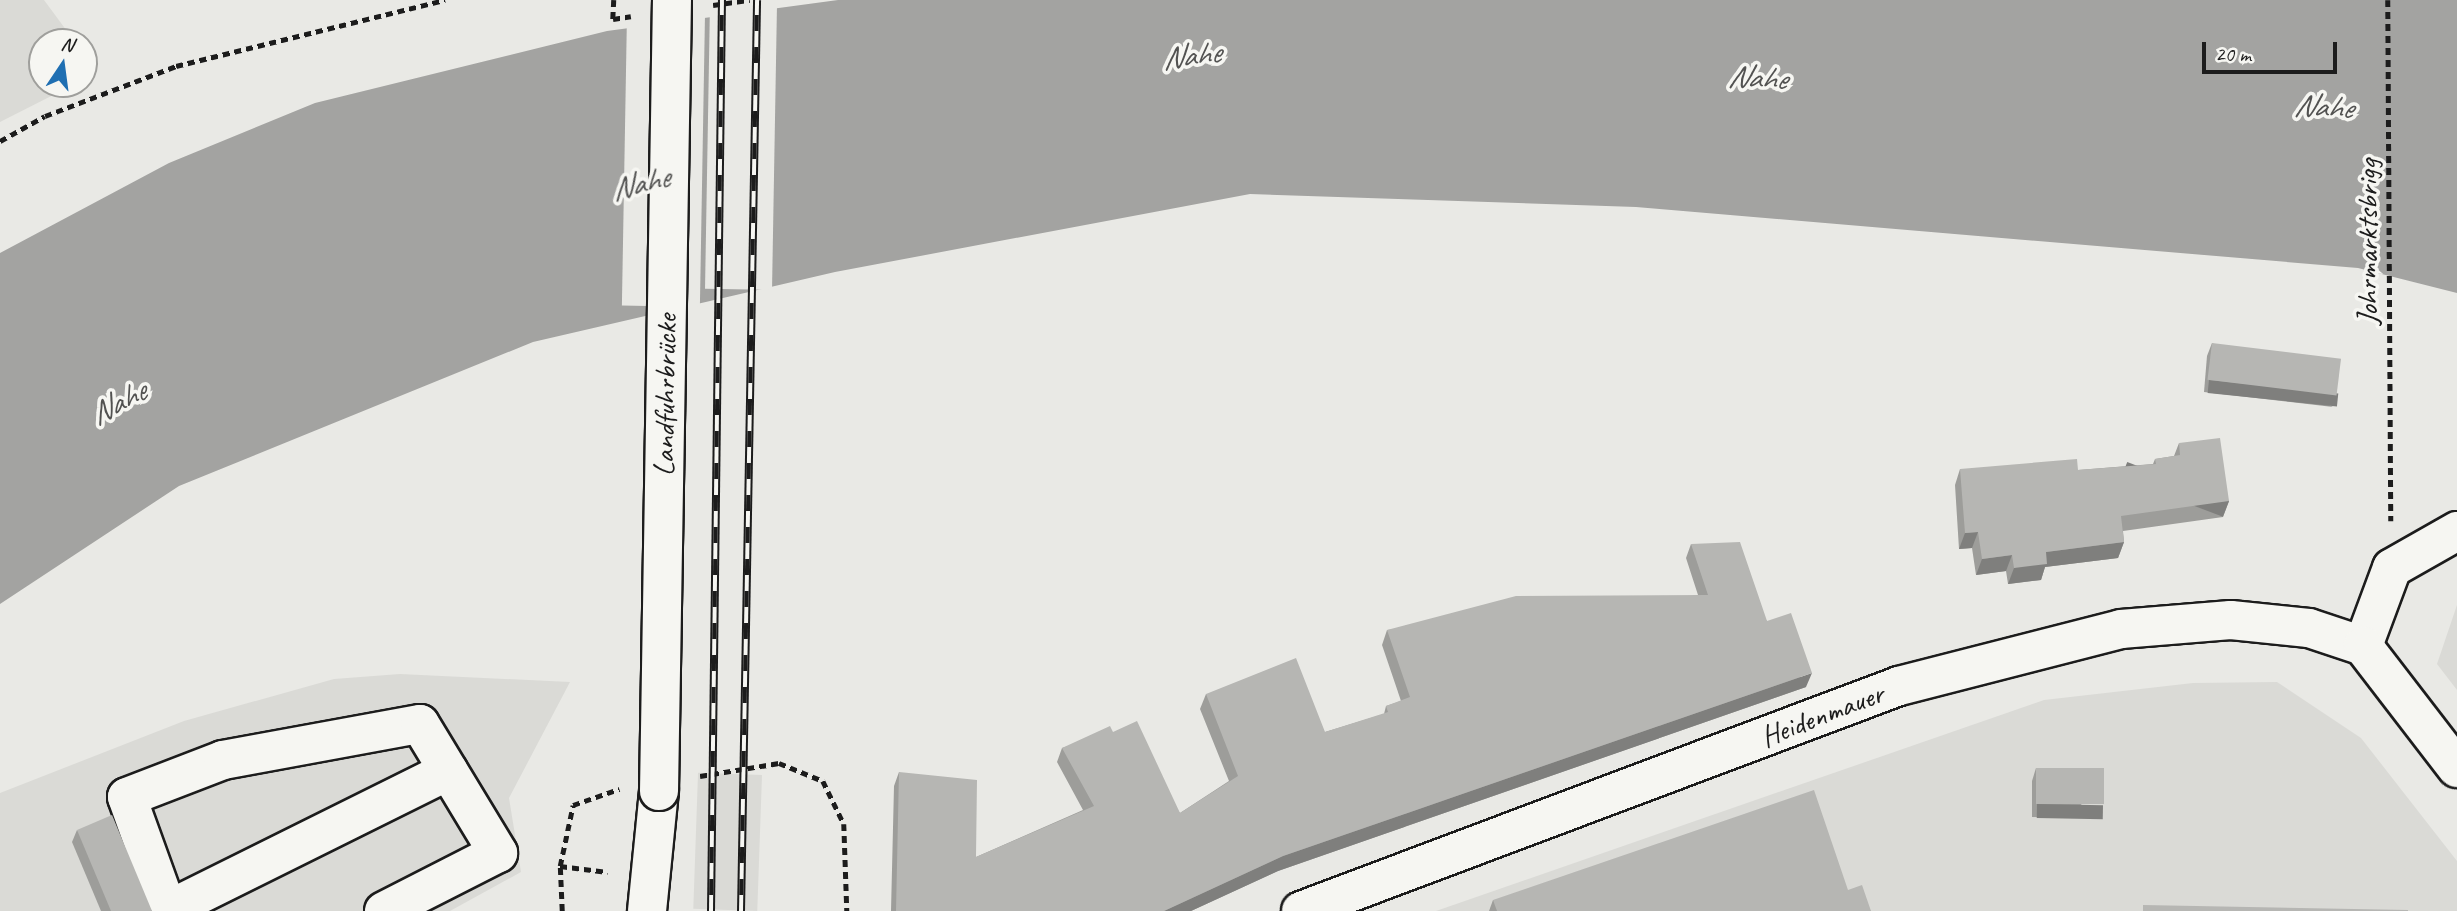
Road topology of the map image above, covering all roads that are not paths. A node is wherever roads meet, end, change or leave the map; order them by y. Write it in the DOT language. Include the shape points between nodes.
graph roads {
  1 [pos="672,0"];
  2 [pos="2457,531"];
  3 [pos="2363,646"];
  4 [pos="2457,768"];
  5 [pos="448,771"];
  6 [pos="168,911"];
  7 [pos="384,911"];
  8 [pos="648,911"];
  9 [pos="1301,911"];
  1 -- 8 [label="street, Landfuhrbrücke, bridge" via="658,786"];
  2 -- 3 [label="street" via="2392,568"];
  3 -- 4 [label="street"];
  3 -- 9 [label="street, Heidenmauer" via="2309,628 2231,620 2121,629 1899,686"];
  5 -- 6 [label="street"];
  5 -- 6 [label="street" via="420,724 223,760 127,797"];
  5 -- 7 [label="street" via="498,853"];
}
